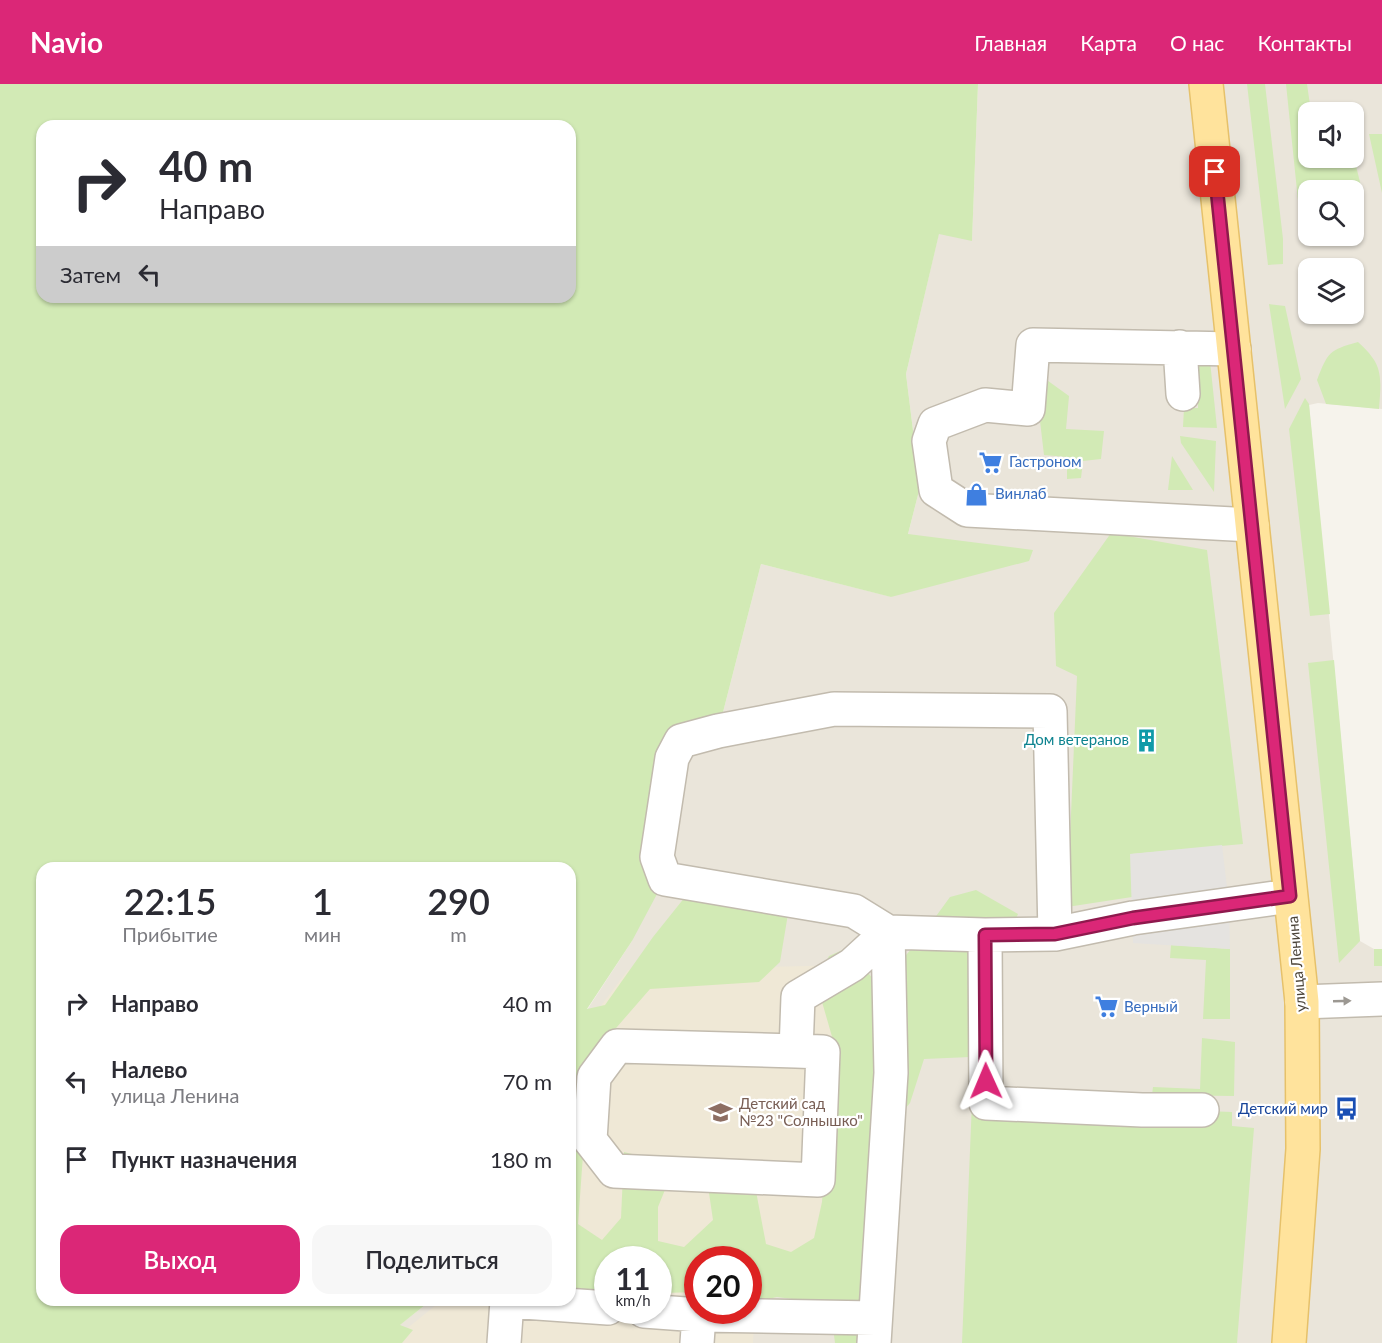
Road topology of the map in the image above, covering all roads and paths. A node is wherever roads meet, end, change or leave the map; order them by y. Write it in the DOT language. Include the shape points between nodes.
graph roads {
  1 [pos="1206,84"];
  2 [pos="1180,347"];
  3 [pos="1234,349"];
  4 [pos="1183,394"];
  5 [pos="1252,525"];
  6 [pos="1290,896"];
  7 [pos="888,932"];
  8 [pos="1055,934"];
  9 [pos="985,935"];
  10 [pos="1382,999"];
  11 [pos="1302,1002"];
  12 [pos="796,1051"];
  13 [pos="1202,1110"];
  14 [pos="507,1306"];
  15 [pos="576,1306"];
  16 [pos="594,1307"];
  17 [pos="672,1320"];
  18 [pos="698,1329"];
  19 [pos="874,1330"];
  20 [pos="504,1343"];
  21 [pos="1289,1343"];
  1 -- 3 [label="main road, улица Ленина"];
  2 -- 3 [label="street"];
  2 -- 4 [label="street"];
  2 -- 5 [label="street" via="1033,345 1028,409 985,405 934,424 929,441 936,490 967,510"];
  3 -- 5 [label="main road, улица Ленина"];
  5 -- 6 [label="main road, улица Ленина"];
  6 -- 8 [label="street" via="1133,918"];
  6 -- 11 [label="main road, улица Ленина"];
  7 -- 8 [label="street" via="854,911 665,879 657,857 672,758 681,741 834,710 1050,711"];
  7 -- 9 [label="street"];
  7 -- 12 [label="street" via="852,965 798,997"];
  7 -- 19 [label="street" via="891,1073"];
  8 -- 9 [label="street"];
  9 -- 13 [label="street" via="986,1103"];
  11 -- 10 [label="street, one-way"];
  11 -- 21 [label="main road, улица Ленина" via="1303,1149"];
  12 -- 12 [label="street" via="617,1046 594,1077 590,1140 614,1171 818,1180 823,1052"];
  14 -- 20 [label="street"];
  15 -- 16 [label="street"];
  17 -- 18 [label="street"];
  18 -- 19 [label="street"];
}
